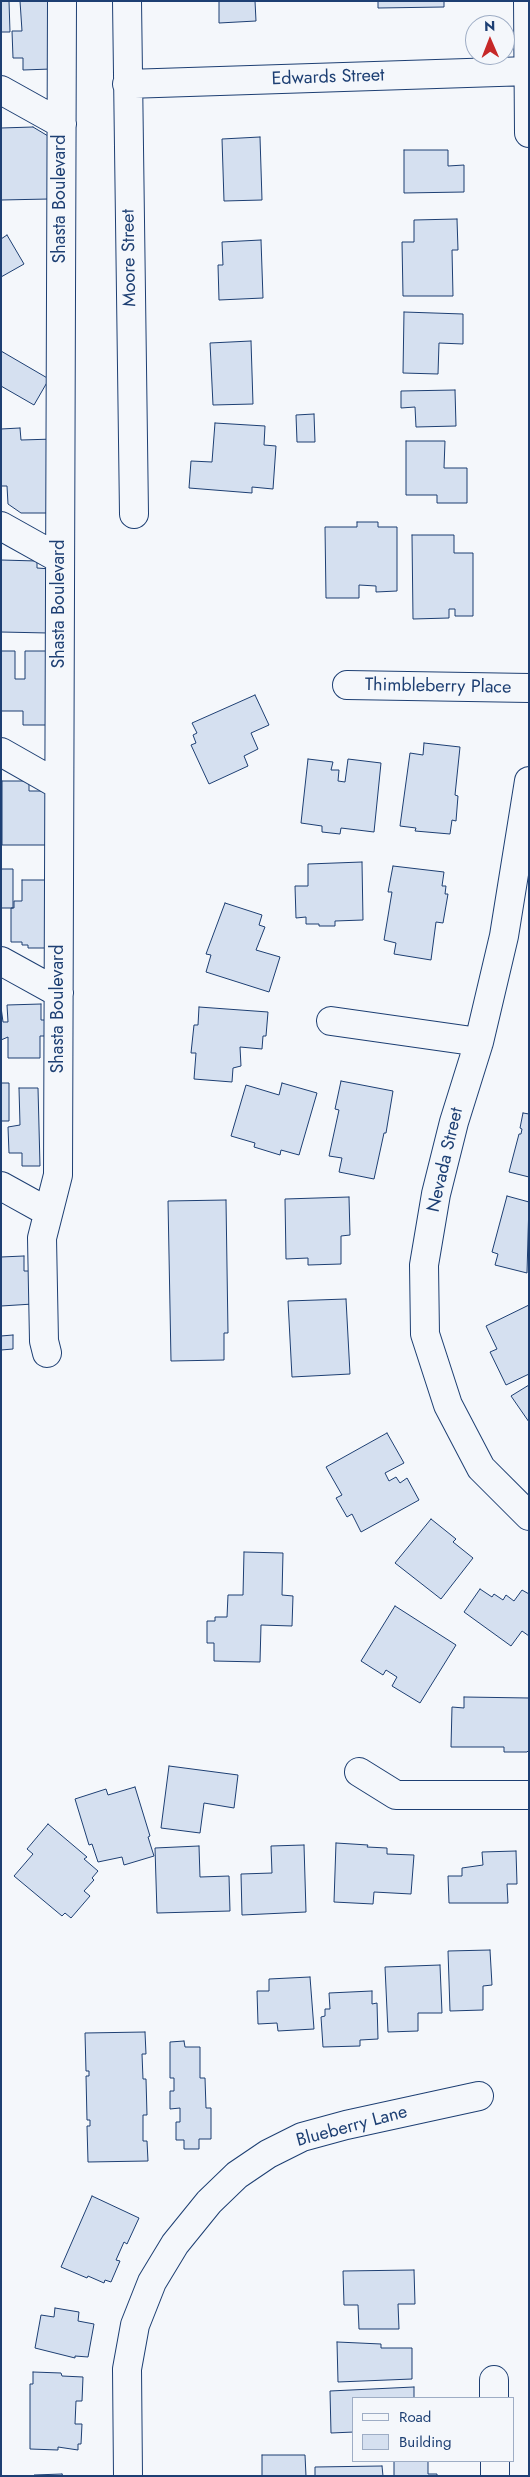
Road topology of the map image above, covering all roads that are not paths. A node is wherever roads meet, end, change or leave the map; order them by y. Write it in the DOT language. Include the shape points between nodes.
graph roads {
  1 [pos="62,1"];
  2 [pos="126,1"];
  3 [pos="528,1"];
  4 [pos="529,71"];
  5 [pos="127,84"];
  6 [pos="1,90"];
  7 [pos="62,124"];
  8 [pos="529,133"];
  9 [pos="134,514"];
  10 [pos="1,526"];
  11 [pos="60,559"];
  12 [pos="347,685"];
  13 [pos="529,688"];
  14 [pos="1,752"];
  15 [pos="529,780"];
  16 [pos="59,785"];
  17 [pos="1,961"];
  18 [pos="59,993"];
  19 [pos="331,1021"];
  20 [pos="479,1042"];
  21 [pos="1,1186"];
  22 [pos="49,1206"];
  23 [pos="47,1353"];
  24 [pos="529,1516"];
  25 [pos="359,1772"];
  26 [pos="529,1795"];
  27 [pos="479,2096"];
  28 [pos="495,2462"];
  29 [pos="128,2476"];
  30 [pos="495,2476"];
  1 -- 7 [label="street, Shasta Boulevard"];
  2 -- 5 [label="street, Moore Street"];
  3 -- 4 [label="street"];
  4 -- 5 [label="street, Edwards Street"];
  4 -- 8 [label="street"];
  5 -- 9 [label="street, Moore Street"];
  6 -- 7 [label="street"];
  7 -- 11 [label="street, Shasta Boulevard"];
  10 -- 11 [label="street"];
  11 -- 16 [label="street, Shasta Boulevard"];
  12 -- 13 [label="street, Thimbleberry Place"];
  14 -- 16 [label="street"];
  15 -- 20 [label="street, Nevada Street" via="504,936"];
  16 -- 18 [label="street, Shasta Boulevard"];
  17 -- 18 [label="street"];
  18 -- 22 [label="street, Shasta Boulevard" via="58,1175"];
  19 -- 20 [label="street"];
  20 -- 24 [label="street, Nevada Street" via="436,1194 424,1265 426,1334 448,1405 481,1468"];
  21 -- 22 [label="street" via="39,1207"];
  22 -- 23 [label="street, Shasta Boulevard" via="42,1238"];
  25 -- 26 [label="street" via="396,1795"];
  27 -- 29 [label="street, Blueberry Lane" via="302,2137 237,2175 209,2202 175,2244 152,2282 135,2325 127,2369"];
  28 -- 30 [label="street"];
}
